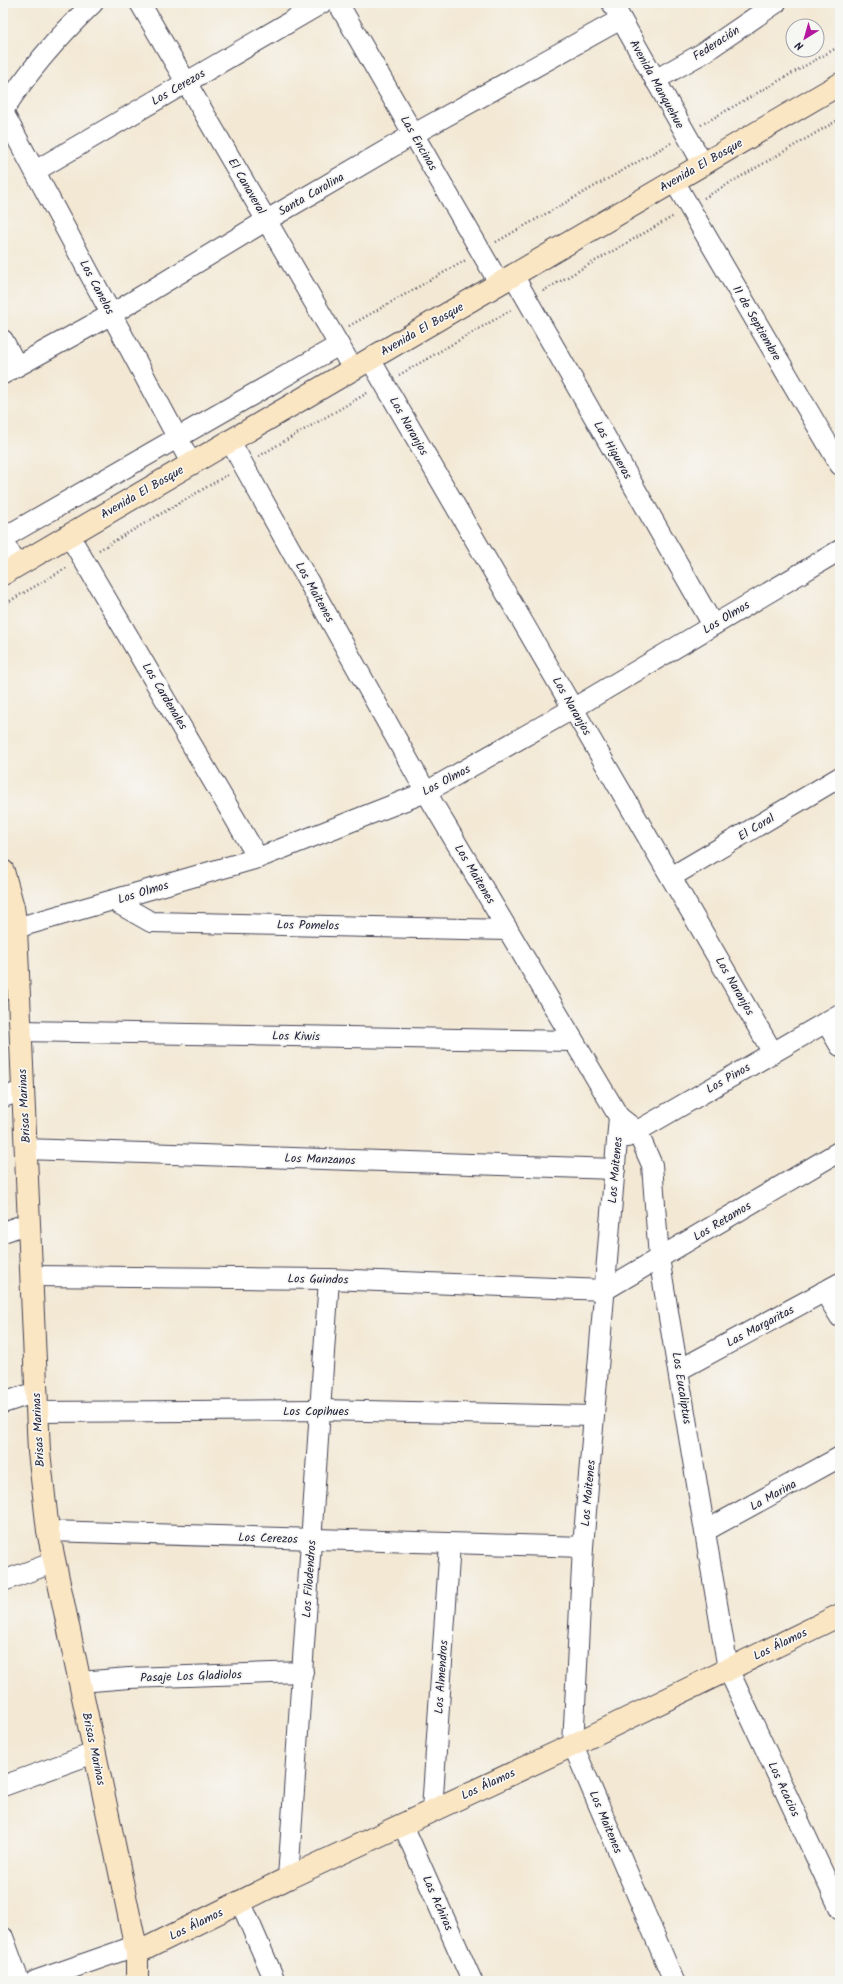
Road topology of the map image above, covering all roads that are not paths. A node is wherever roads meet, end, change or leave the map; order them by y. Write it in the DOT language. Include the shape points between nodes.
graph roads {
  1 [pos="93,3"];
  2 [pos="140,3"];
  3 [pos="322,3"];
  4 [pos="338,3"];
  5 [pos="776,3"];
  6 [pos="616,11"];
  7 [pos="655,80"];
  8 [pos="187,82"];
  9 [pos="839,85"];
  10 [pos="3,111"];
  11 [pos="414,134"];
  12 [pos="703,164"];
  13 [pos="35,171"];
  14 [pos="674,181"];
  15 [pos="267,220"];
  16 [pos="506,279"];
  17 [pos="112,314"];
  18 [pos="3,340"];
  19 [pos="336,340"];
  20 [pos="361,364"];
  21 [pos="10,370"];
  22 [pos="177,437"];
  23 [pos="230,440"];
  24 [pos="191,463"];
  25 [pos="840,465"];
  26 [pos="69,535"];
  27 [pos="3,538"];
  28 [pos="3,541"];
  29 [pos="840,550"];
  30 [pos="10,570"];
  31 [pos="713,625"];
  32 [pos="574,708"];
  33 [pos="840,777"];
  34 [pos="426,792"];
  35 [pos="258,858"];
  36 [pos="3,871"];
  37 [pos="672,877"];
  38 [pos="114,901"];
  39 [pos="16,928"];
  40 [pos="508,930"];
  41 [pos="833,1018"];
  42 [pos="20,1031"];
  43 [pos="572,1041"];
  44 [pos="840,1046"];
  45 [pos="773,1053"];
  46 [pos="13,1094"];
  47 [pos="619,1117"];
  48 [pos="637,1131"];
  49 [pos="617,1144"];
  50 [pos="26,1149"];
  51 [pos="840,1151"];
  52 [pos="615,1169"];
  53 [pos="29,1223"];
  54 [pos="3,1232"];
  55 [pos="659,1258"];
  56 [pos="31,1276"];
  57 [pos="329,1279"];
  58 [pos="832,1287"];
  59 [pos="605,1290"];
  60 [pos="840,1317"];
  61 [pos="679,1370"];
  62 [pos="37,1402"];
  63 [pos="3,1404"];
  64 [pos="320,1410"];
  65 [pos="594,1416"];
  66 [pos="840,1457"];
  67 [pos="705,1531"];
  68 [pos="48,1532"];
  69 [pos="312,1540"];
  70 [pos="450,1544"];
  71 [pos="583,1547"];
  72 [pos="55,1562"];
  73 [pos="3,1581"];
  74 [pos="840,1615"];
  75 [pos="728,1669"];
  76 [pos="303,1672"];
  77 [pos="80,1682"];
  78 [pos="573,1745"];
  79 [pos="94,1753"];
  80 [pos="3,1786"];
  81 [pos="432,1810"];
  82 [pos="403,1825"];
  83 [pos="288,1878"];
  84 [pos="241,1903"];
  85 [pos="840,1909"];
  86 [pos="3,1937"];
  87 [pos="136,1949"];
  88 [pos="19,1981"];
  89 [pos="35,1981"];
  90 [pos="137,1981"];
  91 [pos="275,1981"];
  92 [pos="472,1981"];
  93 [pos="674,1981"];
  1 -- 10 [label="street" via="43,56"];
  2 -- 8 [label="street, El Canaveral"];
  3 -- 8 [label="street, Los Cerezos"];
  4 -- 11 [label="street, Las Encinas"];
  5 -- 7 [label="street, Federación" via="703,52"];
  6 -- 7 [label="street, Avenida Manquehue"];
  6 -- 11 [label="street, Santa Carolina"];
  7 -- 12 [label="street, Avenida Manquehue"];
  8 -- 13 [label="street, Los Cerezos"];
  8 -- 15 [label="street, El Canaveral"];
  9 -- 12 [label="street, Avenida El Bosque"];
  10 -- 13 [label="street, Los Canelos"];
  11 -- 15 [label="street, Santa Carolina"];
  11 -- 16 [label="street, Las Encinas" via="481,251"];
  12 -- 14 [label="street, Avenida El Bosque"];
  13 -- 17 [label="street, Los Canelos"];
  14 -- 16 [label="street, Avenida El Bosque"];
  14 -- 25 [label="street, 11 de Septiembre"];
  15 -- 17 [label="street, Santa Carolina"];
  15 -- 19 [label="street, El Canaveral"];
  16 -- 20 [label="street, Avenida El Bosque"];
  16 -- 31 [label="street, Las Higueras" via="528,300"];
  17 -- 21 [label="street, Santa Carolina"];
  17 -- 22 [label="street, Los Canelos"];
  18 -- 21 [label="street"];
  19 -- 20 [label="street, El Canaveral"];
  19 -- 22 [label="street"];
  20 -- 23 [label="street, Avenida El Bosque"];
  20 -- 32 [label="street, Los Naranjos" via="384,383"];
  22 -- 24 [label="street, Los Canelos"];
  22 -- 27 [label="street"];
  23 -- 24 [label="street, Avenida El Bosque"];
  23 -- 34 [label="street, Los Maitenes"];
  24 -- 26 [label="street, Avenida El Bosque"];
  26 -- 30 [label="street, Avenida El Bosque"];
  26 -- 35 [label="street, Los Cardenales"];
  28 -- 30 [label="street"];
  29 -- 31 [label="street, Los Olmos"];
  31 -- 32 [label="street, Los Olmos"];
  32 -- 34 [label="street, Los Olmos"];
  32 -- 37 [label="street, Los Naranjos"];
  33 -- 37 [label="street, El Coral"];
  34 -- 35 [label="street, Los Olmos"];
  34 -- 40 [label="street, Los Maitenes"];
  35 -- 38 [label="street, Los Olmos"];
  36 -- 39 [label="street, Brisas Marinas"];
  37 -- 45 [label="street, Los Naranjos"];
  38 -- 39 [label="street, Los Olmos"];
  38 -- 40 [label="street, Los Pomelos" via="151,922"];
  39 -- 42 [label="street, Brisas Marinas"];
  40 -- 43 [label="street, Los Maitenes"];
  41 -- 44 [label="street"];
  41 -- 45 [label="street, Los Pinos"];
  42 -- 43 [label="street, Los Kiwis"];
  42 -- 46 [label="street, Brisas Marinas"];
  43 -- 47 [label="street, Los Maitenes"];
  45 -- 48 [label="street, Los Pinos"];
  46 -- 50 [label="street, Brisas Marinas"];
  47 -- 48 [label="street, Los Eucaliptus"];
  47 -- 49 [label="street, Los Maitenes"];
  48 -- 49 [label="street, Los Pinos"];
  48 -- 55 [label="street, Los Eucaliptus" via="652,1165"];
  49 -- 52 [label="street, Los Maitenes"];
  50 -- 52 [label="street, Los Manzanos"];
  50 -- 53 [label="street, Brisas Marinas"];
  51 -- 55 [label="street, Los Retamos"];
  52 -- 59 [label="street, Los Maitenes"];
  53 -- 54 [label="street"];
  53 -- 56 [label="street, Brisas Marinas"];
  55 -- 59 [label="street, Los Retamos"];
  55 -- 61 [label="street, Los Eucaliptus"];
  56 -- 57 [label="street, Los Guindos"];
  56 -- 62 [label="street, Brisas Marinas"];
  57 -- 59 [label="street, Los Guindos"];
  57 -- 64 [label="street, Los Filodendros"];
  58 -- 60 [label="street"];
  58 -- 61 [label="street, Las Margaritas"];
  59 -- 65 [label="street, Los Maitenes"];
  61 -- 67 [label="street, Los Eucaliptus"];
  62 -- 63 [label="street, Los Copihues"];
  62 -- 64 [label="street, Los Copihues"];
  62 -- 68 [label="street, Brisas Marinas"];
  64 -- 65 [label="street, Los Copihues"];
  64 -- 69 [label="street, Los Filodendros"];
  65 -- 71 [label="street, Los Maitenes"];
  66 -- 67 [label="street, La Marina"];
  67 -- 75 [label="street, Los Eucaliptus"];
  68 -- 69 [label="street, Los Cerezos"];
  68 -- 72 [label="street, Brisas Marinas"];
  69 -- 70 [label="street, Los Cerezos"];
  69 -- 76 [label="street, Los Filodendros"];
  70 -- 71 [label="street, Los Cerezos"];
  70 -- 81 [label="street, Los Almendros"];
  71 -- 78 [label="street, Los Maitenes"];
  72 -- 73 [label="street"];
  72 -- 77 [label="street, Brisas Marinas"];
  74 -- 75 [label="street, Los Álamos"];
  75 -- 78 [label="street, Los Álamos"];
  75 -- 85 [label="street, Los Acacios"];
  76 -- 77 [label="street, Pasaje Los Gladiolos"];
  76 -- 83 [label="street, Los Filodendros"];
  77 -- 79 [label="street, Brisas Marinas"];
  78 -- 81 [label="street, Los Álamos"];
  78 -- 93 [label="street, Los Maitenes"];
  79 -- 80 [label="street"];
  79 -- 87 [label="street, Brisas Marinas"];
  81 -- 82 [label="street, Los Álamos"];
  82 -- 83 [label="street, Los Álamos"];
  82 -- 92 [label="street, Las Achiras"];
  83 -- 84 [label="street, Los Álamos"];
  84 -- 87 [label="street, Los Álamos"];
  84 -- 91 [label="street"];
  86 -- 88 [label="street"];
  87 -- 89 [label="street"];
  87 -- 90 [label="street, Brisas Marinas"];
}
